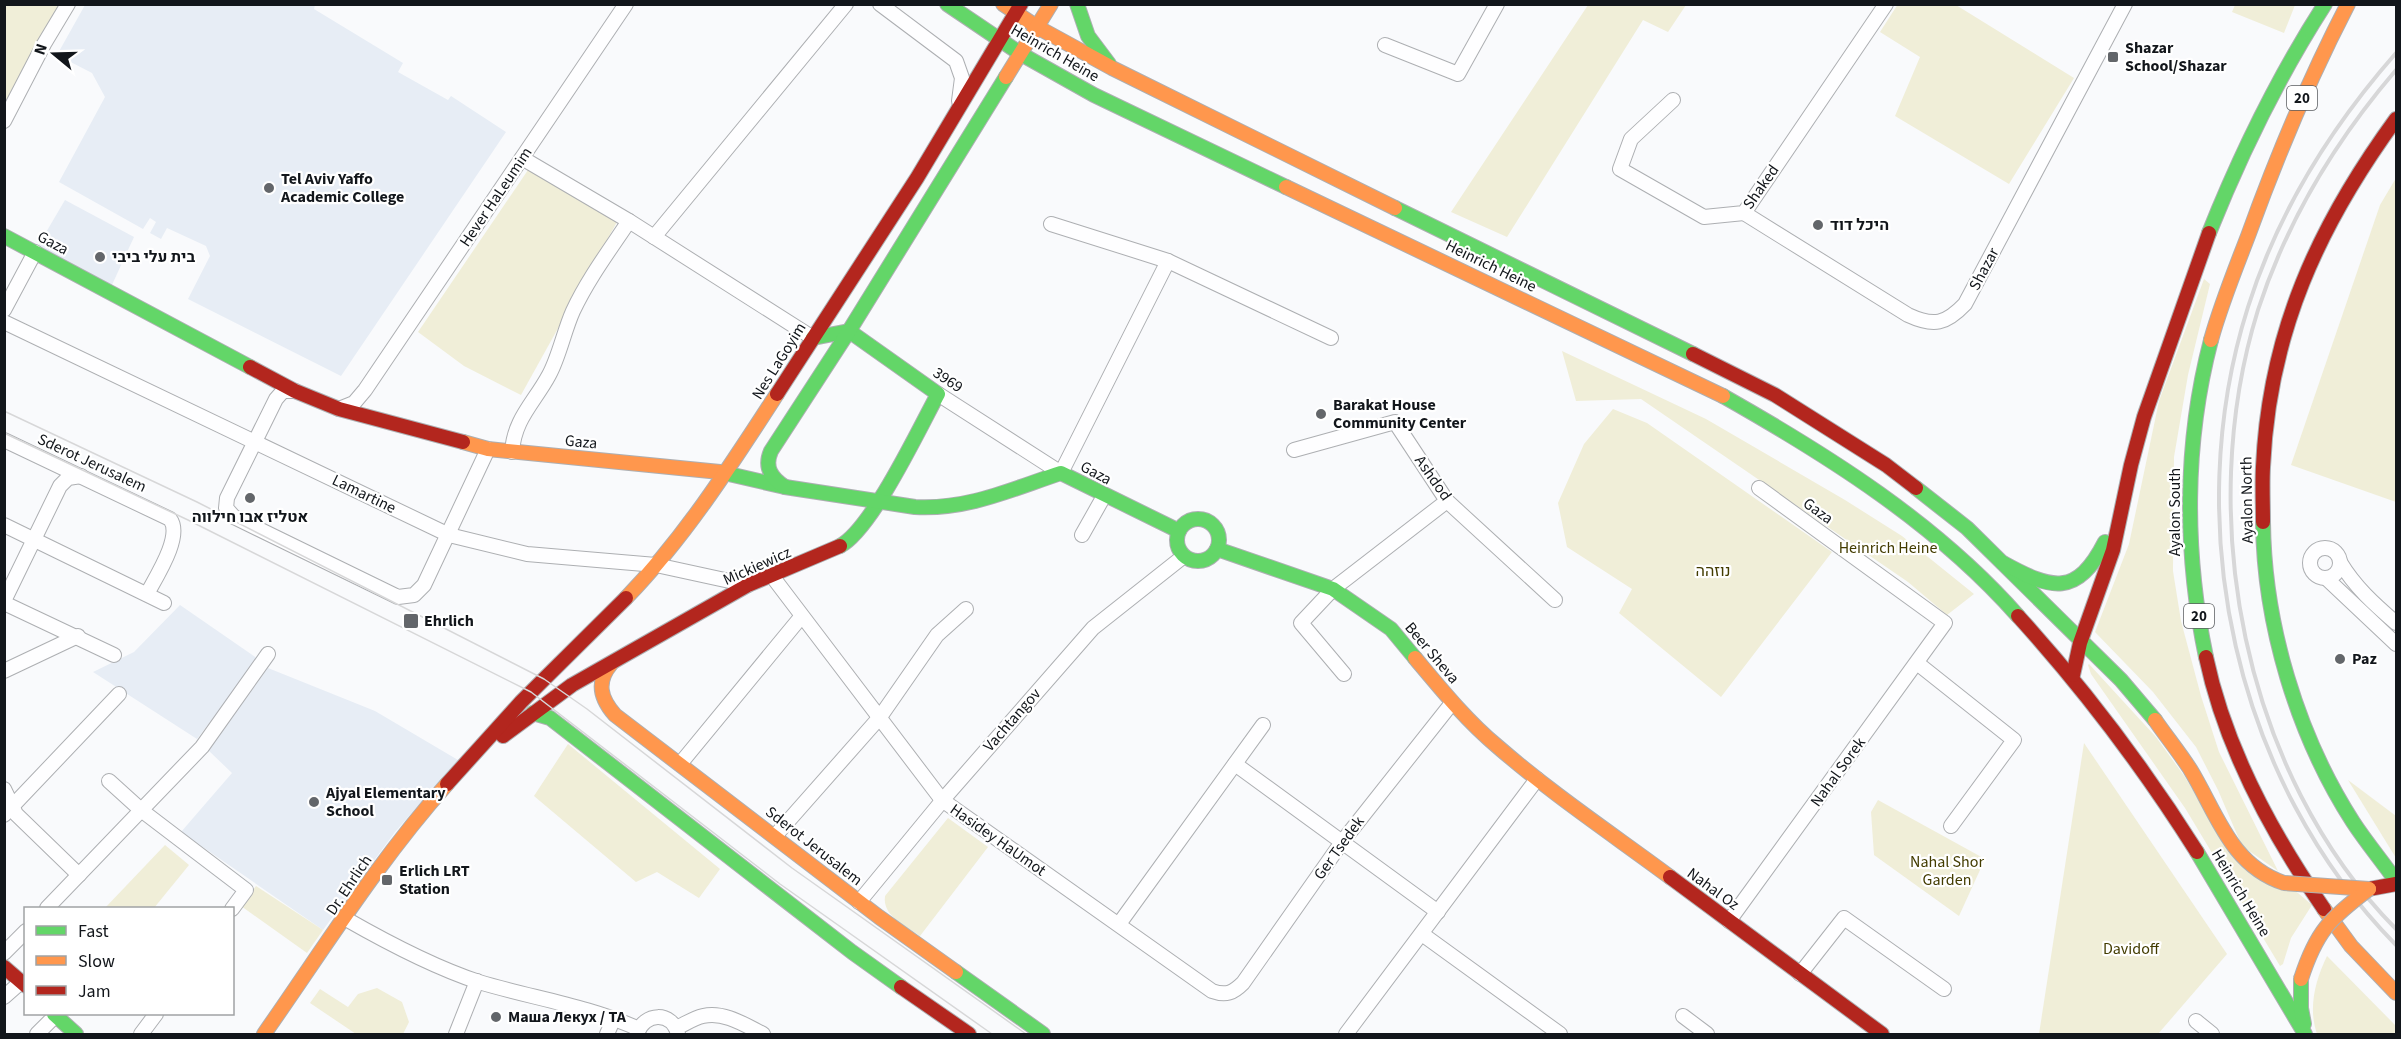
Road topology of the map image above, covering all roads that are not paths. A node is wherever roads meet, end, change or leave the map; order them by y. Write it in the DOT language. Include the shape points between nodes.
graph roads {
  1 [pos="68,4"];
  2 [pos="626,4"];
  3 [pos="846,4"];
  4 [pos="880,4"];
  5 [pos="947,4"];
  6 [pos="1003,4"];
  7 [pos="1051,4"];
  8 [pos="1077,4"];
  9 [pos="1497,4"];
  10 [pos="1886,4"];
  11 [pos="2125,4"];
  12 [pos="2325,4"];
  13 [pos="2348,4"];
  14 [pos="1019,9"];
  15 [pos="1038,27"];
  16 [pos="999,39"];
  17 [pos="1385,45"];
  18 [pos="1021,54"];
  19 [pos="1112,68"];
  20 [pos="1673,100"];
  21 [pos="957,109"];
  22 [pos="2397,119"];
  23 [pos="4,121"];
  24 [pos="522,158"];
  25 [pos="1744,213"];
  26 [pos="629,221"];
  27 [pos="1052,224"];
  28 [pos="4,236"];
  29 [pos="654,237"];
  30 [pos="35,252"];
  31 [pos="1168,261"];
  32 [pos="4,310"];
  33 [pos="4,322"];
  34 [pos="849,331"];
  35 [pos="813,338"];
  36 [pos="1331,338"];
  37 [pos="365,390"];
  38 [pos="295,391"];
  39 [pos="938,394"];
  40 [pos="339,409"];
  41 [pos="375,419"];
  42 [pos="4,440"];
  43 [pos="255,442"];
  44 [pos="488,449"];
  45 [pos="1294,450"];
  46 [pos="512,452"];
  47 [pos="727,473"];
  48 [pos="1061,473"];
  49 [pos="81,476"];
  50 [pos="785,487"];
  51 [pos="1760,488"];
  52 [pos="1104,496"];
  53 [pos="2123,498"];
  54 [pos="1447,501"];
  55 [pos="878,502"];
  56 [pos="4,525"];
  57 [pos="1179,531"];
  58 [pos="1082,535"];
  59 [pos="449,536"];
  60 [pos="35,541"];
  61 [pos="1217,549"];
  62 [pos="1184,556"];
  63 [pos="2340,562"];
  64 [pos="2003,563"];
  65 [pos="656,565"];
  66 [pos="772,576"];
  67 [pos="2326,578"];
  68 [pos="748,585"];
  69 [pos="1333,589"];
  70 [pos="147,594"];
  71 [pos="1555,600"];
  72 [pos="4,602"];
  73 [pos="164,603"];
  74 [pos="966,609"];
  75 [pos="801,616"];
  76 [pos="1945,623"];
  77 [pos="2397,623"];
  78 [pos="78,636"];
  79 [pos="2080,638"];
  80 [pos="2397,644"];
  81 [pos="268,654"];
  82 [pos="114,655"];
  83 [pos="1917,663"];
  84 [pos="611,664"];
  85 [pos="4,671"];
  86 [pos="1344,674"];
  87 [pos="2073,675"];
  88 [pos="119,694"];
  89 [pos="521,702"];
  90 [pos="1452,703"];
  91 [pos="532,713"];
  92 [pos="879,717"];
  93 [pos="1263,725"];
  94 [pos="469,761"];
  95 [pos="680,764"];
  96 [pos="1235,764"];
  97 [pos="1537,779"];
  98 [pos="109,781"];
  99 [pos="4,789"];
  100 [pos="942,800"];
  101 [pos="8,810"];
  102 [pos="141,810"];
  103 [pos="1951,826"];
  104 [pos="775,836"];
  105 [pos="1342,842"];
  106 [pos="79,874"];
  107 [pos="2397,883"];
  108 [pos="2369,889"];
  109 [pos="859,902"];
  110 [pos="49,907"];
  111 [pos="233,907"];
  112 [pos="1438,912"];
  113 [pos="346,919"];
  114 [pos="1729,921"];
  115 [pos="1119,924"];
  116 [pos="24,933"];
  117 [pos="1422,934"];
  118 [pos="4,953"];
  119 [pos="4,967"];
  120 [pos="1800,974"];
  121 [pos="477,981"];
  122 [pos="23,984"];
  123 [pos="1944,989"];
  124 [pos="2397,993"];
  125 [pos="1228,994"];
  126 [pos="4,997"];
  127 [pos="54,1015"];
  128 [pos="56,1015"];
  129 [pos="155,1015"];
  130 [pos="1683,1016"];
  131 [pos="614,1018"];
  132 [pos="2196,1021"];
  133 [pos="1866,1030"];
  134 [pos="677,1031"];
  135 [pos="638,1032"];
  136 [pos="37,1035"];
  137 [pos="76,1035"];
  138 [pos="141,1035"];
  139 [pos="264,1035"];
  140 [pos="456,1035"];
  141 [pos="607,1035"];
  142 [pos="763,1035"];
  143 [pos="969,1035"];
  144 [pos="1043,1035"];
  145 [pos="1346,1035"];
  146 [pos="1560,1035"];
  147 [pos="1707,1035"];
  148 [pos="1882,1035"];
  149 [pos="2212,1035"];
  150 [pos="2306,1035"];
  1 -- 23 [label="street"];
  2 -- 24 [label="street, Hever HaLeumim"];
  3 -- 29 [label="street"];
  4 -- 21 [label="street" via="956,61 962,78"];
  5 -- 16 [label="main road, Heinrich Heine"];
  6 -- 14 [label="main road, Heinrich Heine"];
  7 -- 15 [label="main road"];
  8 -- 19 [label="main road" via="1088,36"];
  9 -- 17 [label="street" via="1458,74"];
  10 -- 25 [label="street, Shaked"];
  11 -- 25 [label="street, Shazar" via="1965,304 1946,321 1926,323 1908,315"];
  12 -- 53 [label="main road" via="2288,64 2223,199 2164,356"];
  13 -- 124 [label="main road, Ayalon South / 20" via="2303,94 2270,176 2205,367 2192,463 2192,564 2210,668 2247,773 2287,850 2333,922"];
  14 -- 15 [label="main road, Heinrich Heine"];
  14 -- 16 [label="main road, Nes LaGoyim"];
  15 -- 18 [label="main road"];
  15 -- 19 [label="main road, Heinrich Heine"];
  16 -- 18 [label="main road, Heinrich Heine"];
  16 -- 21 [label="main road, Nes LaGoyim"];
  18 -- 34 [label="main road"];
  18 -- 87 [label="main road, Heinrich Heine" via="1094,95 1711,389 1789,432 1953,551 1996,591"];
  19 -- 64 [label="main road, Heinrich Heine" via="1774,395 1850,441 1918,489"];
  20 -- 25 [label="street, Shaked" via="1632,139 1620,169 1704,217"];
  21 -- 35 [label="main road, Nes LaGoyim"];
  22 -- 107 [label="main road, Ayalon North" via="2355,176 2297,293 2276,364 2263,449 2262,534 2271,605 2291,691 2334,789"];
  24 -- 26 [label="street"];
  24 -- 37 [label="street, Hever HaLeumim"];
  26 -- 29 [label="street"];
  26 -- 46 [label="street" via="583,291 550,373 514,431"];
  27 -- 31 [label="street"];
  28 -- 30 [label="main road, Gaza"];
  29 -- 35 [label="street"];
  30 -- 32 [label="street"];
  30 -- 38 [label="main road, Gaza"];
  31 -- 36 [label="street"];
  31 -- 48 [label="street"];
  33 -- 43 [label="street, Lamartine"];
  34 -- 35 [label="main road"];
  34 -- 39 [label="main road, 3969"];
  34 -- 50 [label="main road" via="768,456 772,477"];
  35 -- 47 [label="main road, Nes LaGoyim"];
  37 -- 40 [label="street, Hever HaLeumim" via="354,403"];
  37 -- 41 [label="street"];
  38 -- 40 [label="main road, Gaza"];
  38 -- 43 [label="street" via="279,394"];
  39 -- 48 [label="street, 3969"];
  39 -- 55 [label="main road, Mickiewicz"];
  40 -- 41 [label="main road, Gaza"];
  41 -- 44 [label="main road, Gaza"];
  42 -- 49 [label="street, Sderot Jerusalem"];
  43 -- 59 [label="street, Lamartine"];
  43 -- 59 [label="street" via="227,498 226,508 234,517 392,595 408,597 420,591"];
  44 -- 46 [label="main road, Gaza"];
  44 -- 59 [label="street"];
  45 -- 54 [label="street, Ashdod" via="1395,422"];
  46 -- 47 [label="main road, Gaza"];
  47 -- 50 [label="main road, Gaza"];
  47 -- 65 [label="main road, Nes LaGoyim"];
  48 -- 52 [label="main road, Gaza"];
  48 -- 55 [label="main road, Gaza" via="965,505 936,508"];
  49 -- 60 [label="street" via="71,476 64,482"];
  49 -- 70 [label="street, Sderot Jerusalem" via="166,516 173,523 175,536"];
  50 -- 55 [label="main road, Gaza"];
  51 -- 76 [label="street, Gaza"];
  52 -- 57 [label="main road, Gaza"];
  52 -- 58 [label="street"];
  53 -- 64 [label="main road" via="2090,570 2073,582 2060,584 2028,578"];
  53 -- 79 [label="main road" via="2110,562"];
  54 -- 69 [label="street"];
  54 -- 71 [label="street, Ashdod"];
  55 -- 66 [label="main road, Mickiewicz" via="843,545"];
  56 -- 60 [label="street"];
  57 -- 61 [label="main road" via="1194,519 1207,521 1216,531"];
  57 -- 62 [label="main road" via="1177,544"];
  59 -- 65 [label="street, Lamartine" via="527,554"];
  60 -- 70 [label="street"];
  60 -- 72 [label="street"];
  61 -- 62 [label="main road" via="1202,561"];
  61 -- 69 [label="main road, Beer Sheva"];
  62 -- 100 [label="street, Vachtangov" via="1093,628"];
  63 -- 67 [label="street" via="2338,571"];
  63 -- 67 [label="street" via="2330,548 2314,552 2310,567 2316,575"];
  63 -- 77 [label="street" via="2363,594"];
  64 -- 79 [label="main road, Heinrich Heine"];
  65 -- 68 [label="street, Lamartine"];
  65 -- 89 [label="main road, Nes LaGoyim"];
  66 -- 68 [label="main road, Mickiewicz"];
  66 -- 75 [label="street, Hasidey HaUmot"];
  67 -- 80 [label="street"];
  68 -- 84 [label="main road, Mickiewicz"];
  69 -- 86 [label="street" via="1301,622"];
  69 -- 90 [label="main road, Beer Sheva" via="1391,629"];
  70 -- 73 [label="street"];
  72 -- 78 [label="street"];
  74 -- 92 [label="street" via="937,635"];
  75 -- 92 [label="street, Hasidey HaUmot"];
  75 -- 95 [label="street"];
  76 -- 83 [label="street, Nahal Sorek"];
  78 -- 82 [label="street"];
  78 -- 85 [label="street"];
  79 -- 87 [label="main road"];
  79 -- 108 [label="main road, Heinrich Heine, bridge" via="2121,680 2174,746 2237,852 2254,869 2284,884"];
  81 -- 102 [label="street" via="202,747"];
  83 -- 103 [label="street" via="2014,740"];
  83 -- 114 [label="street, Nahal Sorek"];
  84 -- 91 [label="main road, Mickiewicz"];
  84 -- 95 [label="main road, Sderot Jerusalem" via="603,675 601,699"];
  87 -- 150 [label="main road, Heinrich Heine" via="2183,827"];
  88 -- 101 [label="street"];
  89 -- 94 [label="main road, Dr. Ehrlich"];
  90 -- 97 [label="main road, Beer Sheva"];
  90 -- 105 [label="street, Ger Tsedek"];
  91 -- 94 [label="main road, Dr. Ehrlich"];
  91 -- 143 [label="main road" via="544,715 557,724 834,939"];
  92 -- 100 [label="street, Hasidey HaUmot"];
  92 -- 104 [label="street"];
  93 -- 96 [label="street"];
  94 -- 113 [label="main road, Dr. Ehrlich" via="417,818"];
  95 -- 104 [label="main road, Sderot Jerusalem"];
  96 -- 105 [label="street"];
  96 -- 115 [label="street"];
  97 -- 112 [label="street"];
  97 -- 114 [label="main road, Nahal Oz"];
  98 -- 102 [label="street"];
  99 -- 101 [label="street"];
  100 -- 109 [label="street, Vachtangov"];
  100 -- 115 [label="street, Hasidey HaUmot"];
  101 -- 106 [label="street"];
  102 -- 106 [label="street"];
  102 -- 111 [label="street" via="246,890"];
  104 -- 109 [label="main road, Sderot Jerusalem"];
  105 -- 112 [label="street"];
  105 -- 125 [label="street, Ger Tsedek" via="1243,983"];
  106 -- 110 [label="street"];
  107 -- 108 [label="main road"];
  108 -- 150 [label="main road, bridge" via="2324,927 2308,954 2301,979"];
  109 -- 144 [label="main road, Sderot Jerusalem"];
  112 -- 117 [label="street"];
  113 -- 121 [label="street" via="388,943"];
  113 -- 139 [label="main road, Dr. Ehrlich"];
  114 -- 120 [label="main road, Nahal Oz"];
  115 -- 125 [label="street, Hasidey HaUmot" via="1212,991"];
  116 -- 118 [label="street"];
  117 -- 145 [label="street"];
  117 -- 146 [label="street"];
  119 -- 122 [label="main road"];
  120 -- 123 [label="street" via="1844,918"];
  120 -- 133 [label="main road, Nahal Oz"];
  121 -- 131 [label="street"];
  121 -- 140 [label="street"];
  122 -- 126 [label="street"];
  127 -- 136 [label="street"];
  128 -- 137 [label="main road"];
  129 -- 138 [label="street"];
  130 -- 147 [label="street"];
  131 -- 135 [label="street"];
  131 -- 141 [label="street"];
  132 -- 149 [label="street"];
  133 -- 148 [label="main road, Nahal Oz"];
  134 -- 135 [label="street" via="672,1022 661,1017 648,1019"];
  134 -- 142 [label="street" via="703,1016 712,1016 726,1017"];
}
